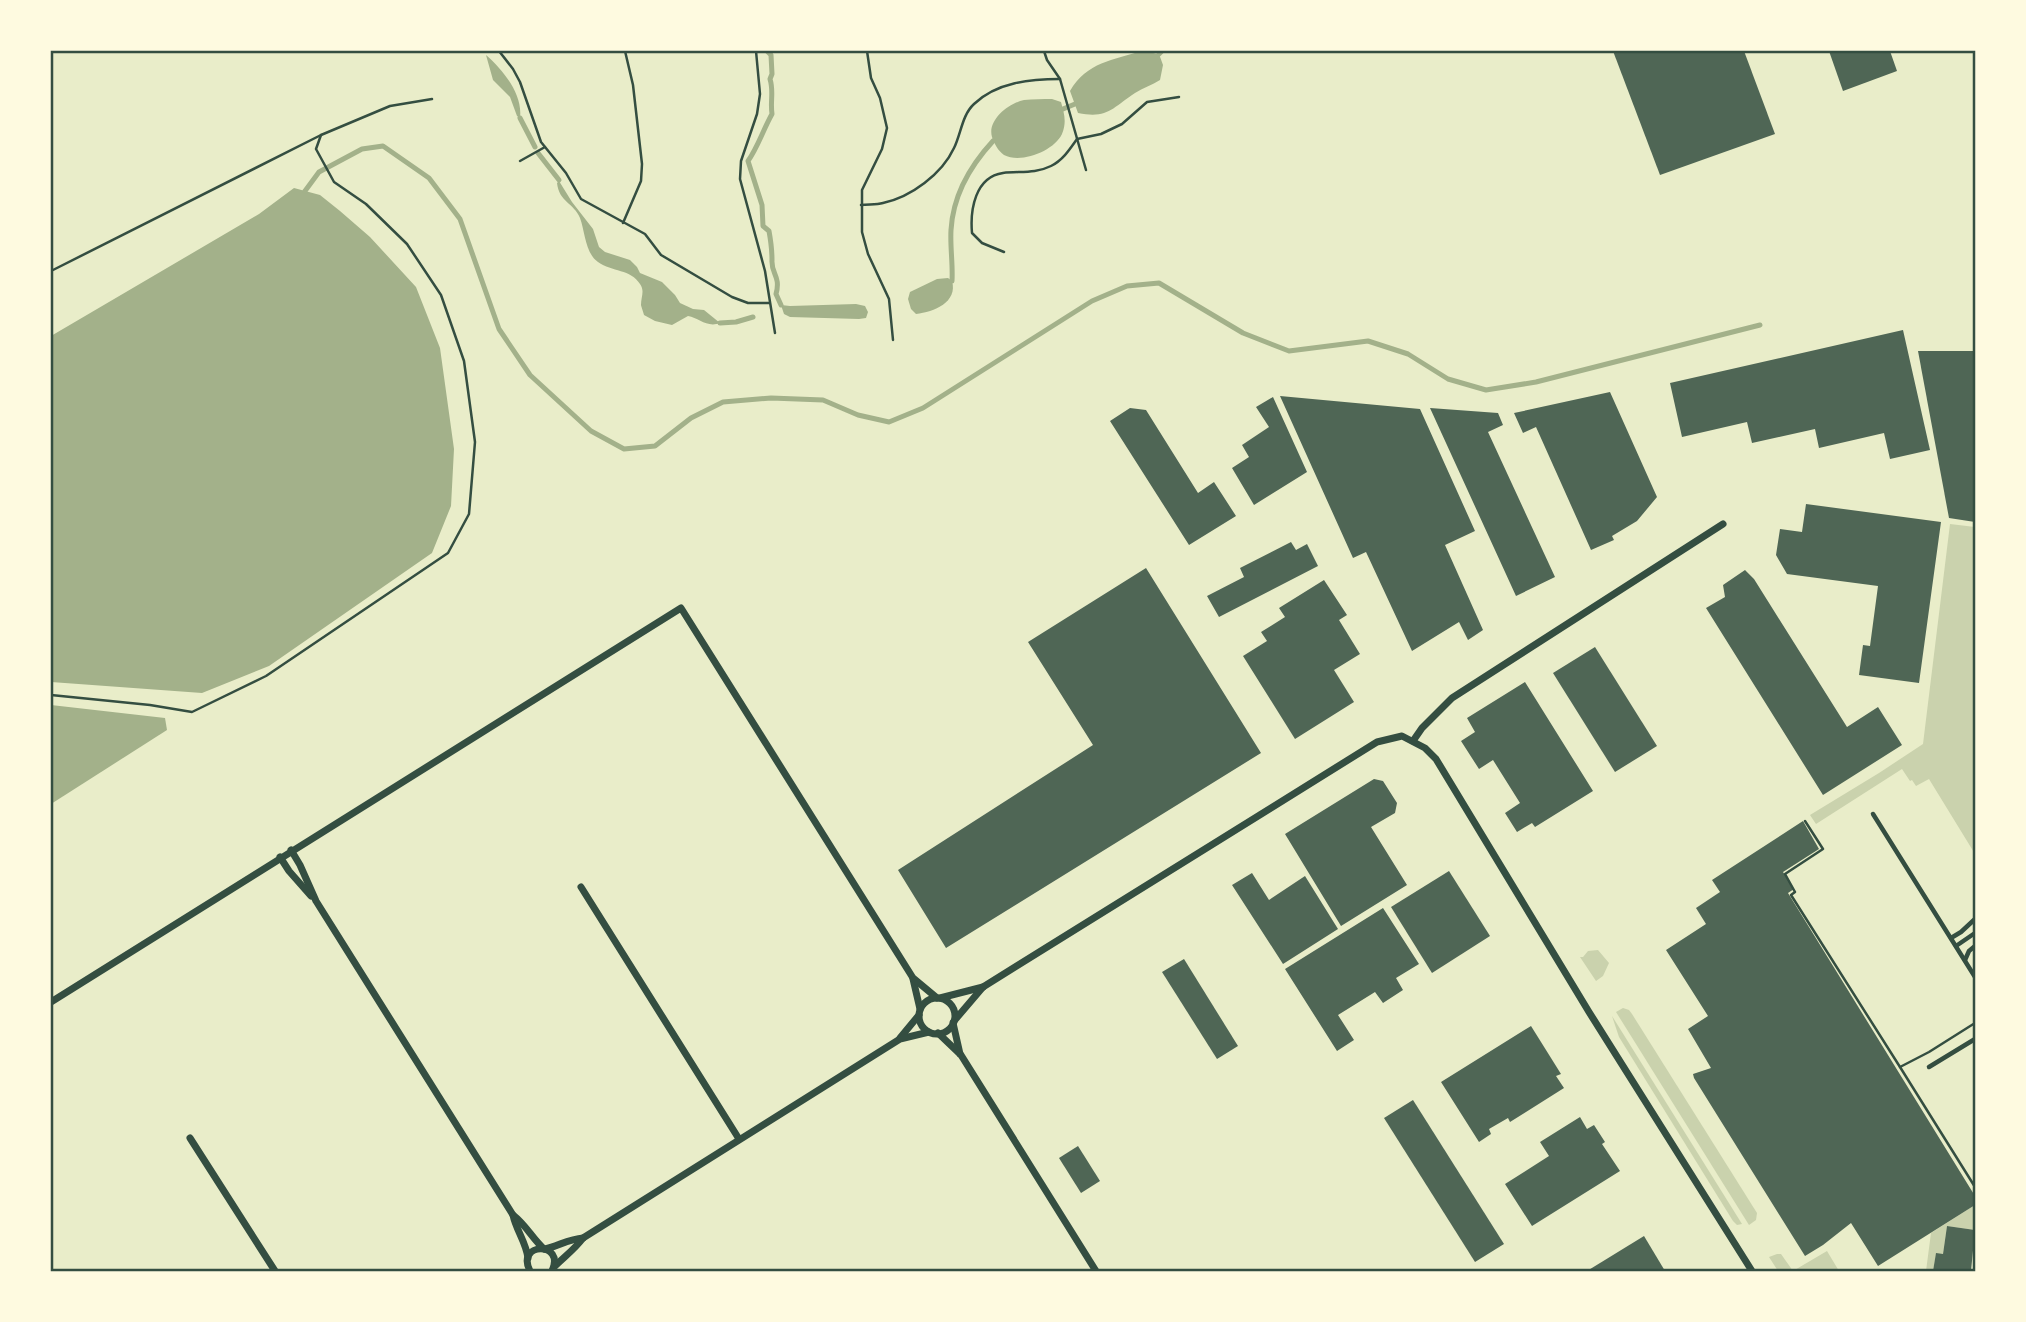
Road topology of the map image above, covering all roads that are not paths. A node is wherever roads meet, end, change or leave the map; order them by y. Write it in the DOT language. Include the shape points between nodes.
graph roads {
  1 [pos="1723,524"];
  2 [pos="1413,741"];
  3 [pos="1873,814"];
  4 [pos="291,850"];
  5 [pos="280,857"];
  6 [pos="581,887"];
  7 [pos="316,901"];
  8 [pos="1975,919"];
  9 [pos="1975,933"];
  10 [pos="1951,938"];
  11 [pos="1956,946"];
  12 [pos="1975,946"];
  13 [pos="1965,961"];
  14 [pos="1975,977"];
  15 [pos="913,978"];
  16 [pos="983,987"];
  17 [pos="937,998"];
  18 [pos="51,1002"];
  19 [pos="920,1012"];
  20 [pos="953,1022"];
  21 [pos="929,1032"];
  22 [pos="938,1034"];
  23 [pos="900,1039"];
  24 [pos="1975,1039"];
  25 [pos="961,1055"];
  26 [pos="1929,1067"];
  27 [pos="190,1138"];
  28 [pos="739,1139"];
  29 [pos="513,1215"];
  30 [pos="583,1237"];
  31 [pos="545,1249"];
  32 [pos="527,1258"];
  33 [pos="554,1269"];
  34 [pos="275,1271"];
  35 [pos="519,1271"];
  36 [pos="530,1271"];
  37 [pos="1096,1271"];
  38 [pos="1752,1271"];
  1 -- 2 [label="street" via="1452,698"];
  2 -- 16 [label="street" via="1402,736 1377,742"];
  2 -- 38 [label="street" via="1436,759"];
  3 -- 10 [label="lane"];
  4 -- 5 [label="street"];
  4 -- 7 [label="street"];
  4 -- 15 [label="street" via="681,608"];
  5 -- 7 [label="street"];
  5 -- 18 [label="street"];
  6 -- 28 [label="street"];
  7 -- 29 [label="street"];
  8 -- 10 [label="lane"];
  9 -- 11 [label="lane"];
  10 -- 11 [label="lane"];
  11 -- 13 [label="lane"];
  12 -- 13 [label="lane"];
  13 -- 14 [label="lane"];
  15 -- 17 [label="street"];
  15 -- 19 [label="street"];
  16 -- 17 [label="street"];
  16 -- 20 [label="street"];
  17 -- 19 [label="street" via="928,1000"];
  17 -- 20 [label="street" via="952,1007"];
  19 -- 21 [label="street" via="922,1025"];
  19 -- 23 [label="street"];
  20 -- 22 [label="street"];
  20 -- 25 [label="street"];
  21 -- 22 [label="street"];
  21 -- 23 [label="street"];
  22 -- 25 [label="street"];
  23 -- 28 [label="street"];
  24 -- 26 [label="lane"];
  25 -- 37 [label="street"];
  27 -- 34 [label="street"];
  28 -- 30 [label="street"];
  29 -- 31 [label="street"];
  29 -- 32 [label="street"];
  30 -- 31 [label="street"];
  30 -- 33 [label="street"];
  31 -- 32 [label="street" via="536,1249"];
  31 -- 33 [label="street" via="554,1258"];
  32 -- 35 [label="street"];
  32 -- 36 [label="street"];
}
